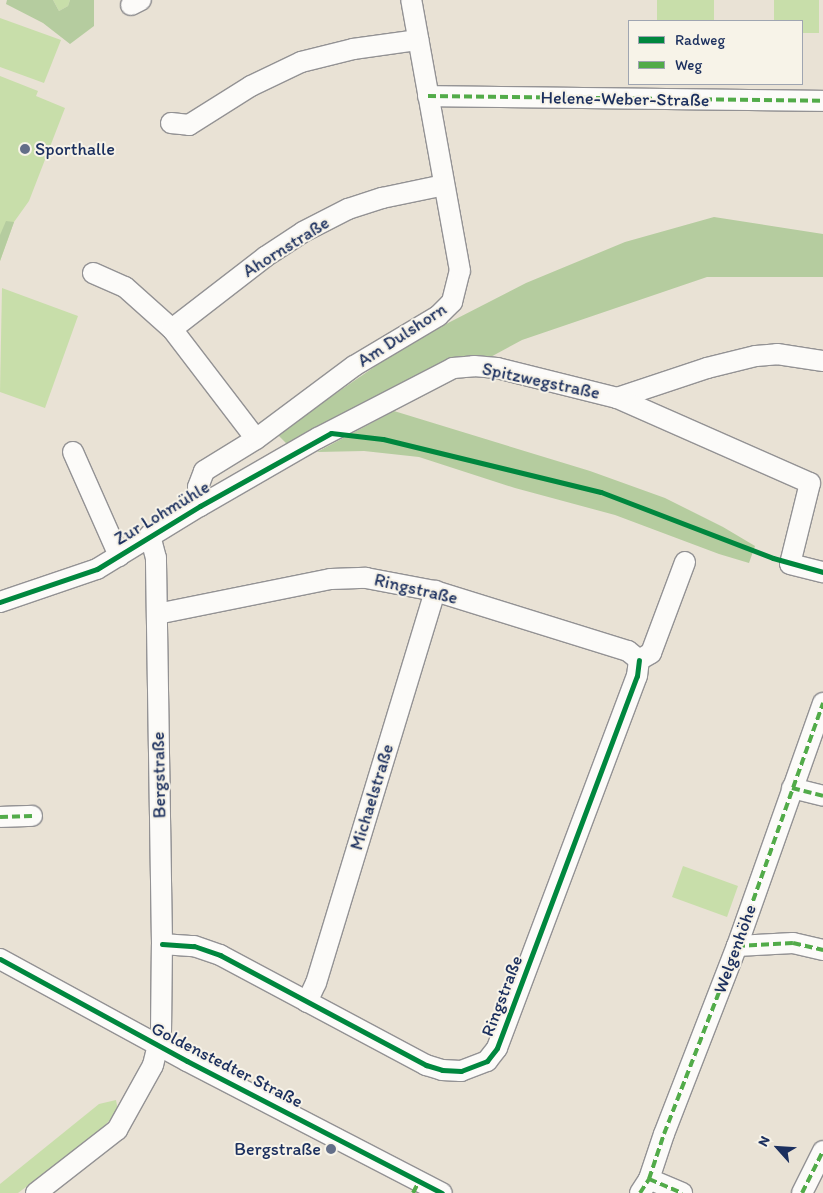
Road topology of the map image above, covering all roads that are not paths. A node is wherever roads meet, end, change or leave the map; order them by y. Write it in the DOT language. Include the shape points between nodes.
graph roads {
  1 [pos="411,0"];
  2 [pos="418,40"];
  3 [pos="428,96"];
  4 [pos="823,101"];
  5 [pos="171,123"];
  6 [pos="444,185"];
  7 [pos="93,273"];
  8 [pos="172,329"];
  9 [pos="823,361"];
  10 [pos="617,398"];
  11 [pos="331,433"];
  12 [pos="256,439"];
  13 [pos="74,452"];
  14 [pos="200,506"];
  15 [pos="150,535"];
  16 [pos="119,556"];
  17 [pos="685,562"];
  18 [pos="823,572"];
  19 [pos="435,591"];
  20 [pos="0,602"];
  21 [pos="157,614"];
  22 [pos="639,660"];
  23 [pos="823,703"];
  24 [pos="792,788"];
  25 [pos="823,796"];
  26 [pos="32,816"];
  27 [pos="0,817"];
  28 [pos="162,944"];
  29 [pos="737,946"];
  30 [pos="823,950"];
  31 [pos="0,960"];
  32 [pos="307,1002"];
  33 [pos="158,1046"];
  34 [pos="823,1151"];
  35 [pos="644,1186"];
  36 [pos="416,1187"];
  37 [pos="36,1193"];
  38 [pos="442,1193"];
  39 [pos="682,1193"];
  40 [pos="802,1193"];
  1 -- 2 [label="street, Am Dulshorn"];
  2 -- 3 [label="street, Am Dulshorn"];
  2 -- 5 [label="street" via="353,49 301,62 251,86 188,125"];
  3 -- 4 [label="street, Helene-Weber-Straße"];
  3 -- 6 [label="street, Am Dulshorn"];
  6 -- 8 [label="street, Ahornstraße" via="357,206 303,232 265,257"];
  6 -- 12 [label="street, Am Dulshorn" via="460,271 452,302 438,316 354,366"];
  7 -- 8 [label="street" via="125,287"];
  8 -- 12 [label="street"];
  9 -- 10 [label="street, Spitzwegstraße" via="777,354 756,356 707,368"];
  10 -- 11 [label="street, Spitzwegstraße" via="497,368 453,368"];
  10 -- 18 [label="street, Spitzwegstraße" via="810,483 790,564"];
  11 -- 14 [label="street, Zur Lohmühle"];
  12 -- 14 [label="street, Am Dulshorn" via="204,471 198,487"];
  13 -- 16 [label="street"];
  14 -- 15 [label="street, Zur Lohmühle"];
  15 -- 16 [label="street, Zur Lohmühle"];
  15 -- 21 [label="street, Bergstraße" via="156,558"];
  16 -- 20 [label="street, Zur Lohmühle" via="97,569"];
  17 -- 22 [label="street, Ringstraße" via="650,653"];
  19 -- 21 [label="street, Ringstraße" via="366,578 331,579"];
  19 -- 22 [label="street, Ringstraße" via="628,651"];
  19 -- 32 [label="street, Michaelstraße" via="316,983"];
  21 -- 28 [label="street, Bergstraße"];
  22 -- 32 [label="street, Ringstraße" via="637,676 497,1048 487,1061 461,1071 426,1065"];
  23 -- 24 [label="street, Welgenhöhe"];
  24 -- 25 [label="street"];
  24 -- 29 [label="street, Welgenhöhe"];
  26 -- 27 [label="street"];
  28 -- 32 [label="street, Ringstraße" via="194,946 220,955"];
  28 -- 33 [label="street, Bergstraße" via="163,1022"];
  29 -- 30 [label="street" via="793,943"];
  29 -- 35 [label="street, Welgenhöhe"];
  31 -- 33 [label="street, Goldenstedter Straße"];
  33 -- 36 [label="street, Goldenstedter Straße"];
  33 -- 37 [label="street, Bergstraße" via="153,1065 117,1130"];
  34 -- 40 [label="street"];
  35 -- 39 [label="street"];
  36 -- 38 [label="street, Goldenstedter Straße"];
}
